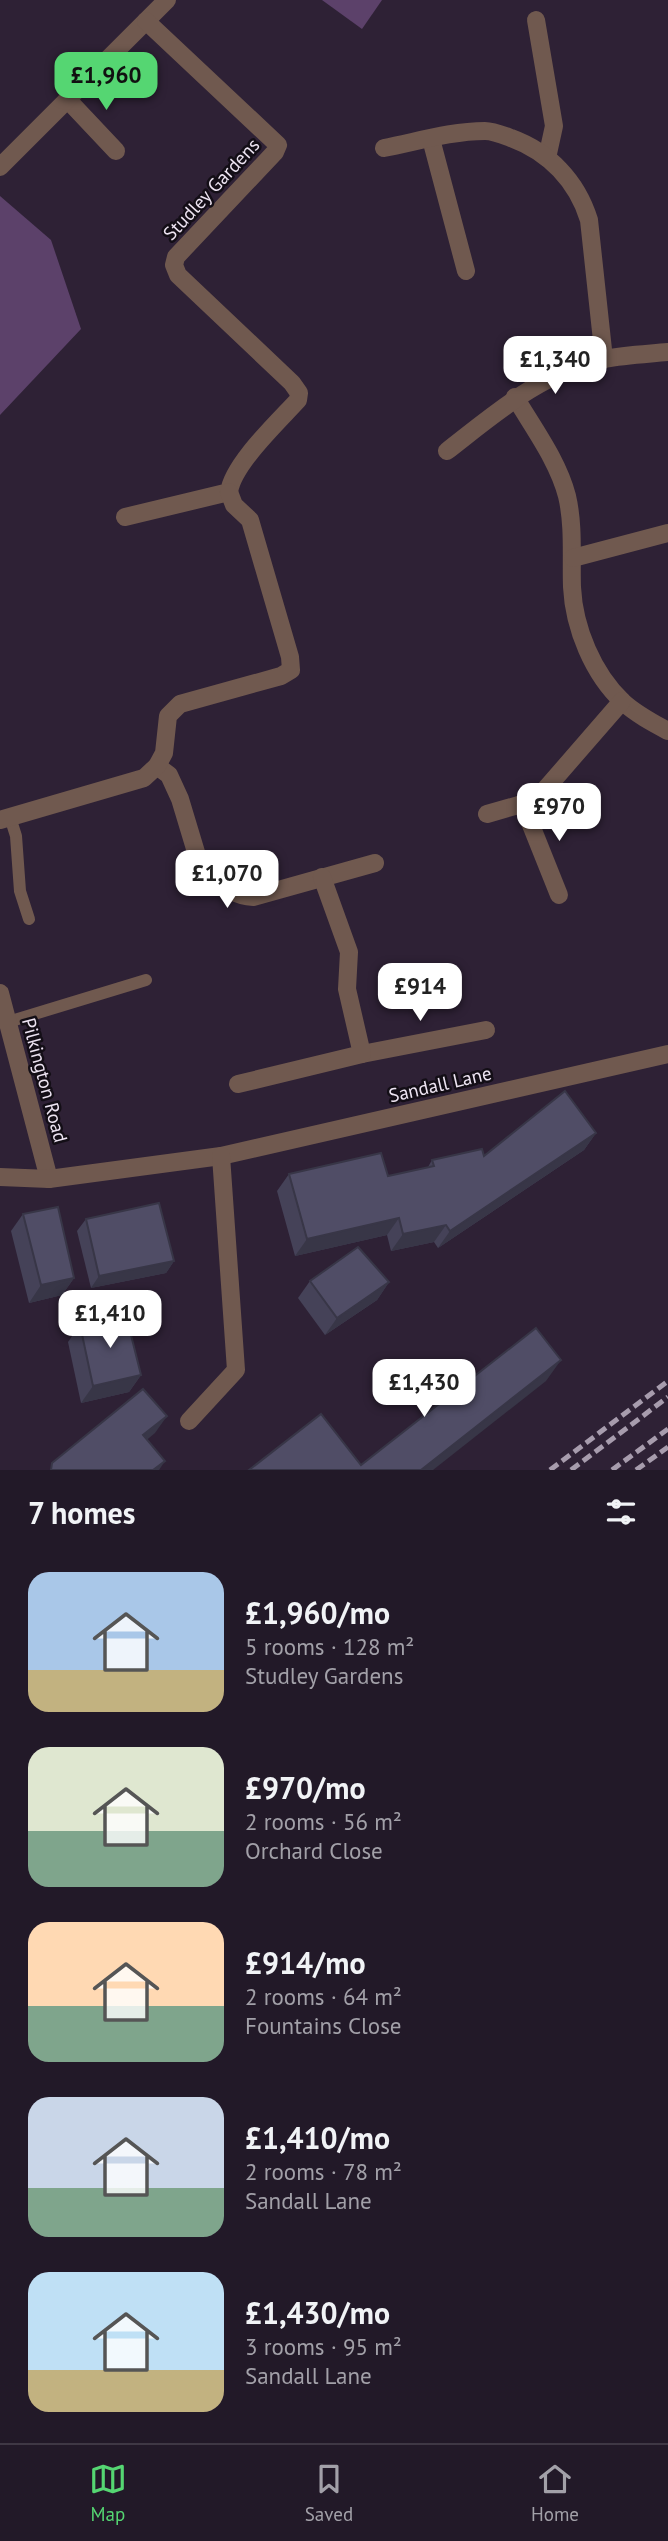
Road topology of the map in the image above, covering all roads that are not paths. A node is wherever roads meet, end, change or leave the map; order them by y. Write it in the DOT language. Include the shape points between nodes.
graph roads {
  1 [pos="167,0"];
  2 [pos="536,20"];
  3 [pos="146,21"];
  4 [pos="67,99"];
  5 [pos="431,139"];
  6 [pos="384,148"];
  7 [pos="116,151"];
  8 [pos="547,158"];
  9 [pos="0,167"];
  10 [pos="466,271"];
  11 [pos="668,352"];
  12 [pos="604,359"];
  13 [pos="515,397"];
  14 [pos="447,451"];
  15 [pos="229,492"];
  16 [pos="125,517"];
  17 [pos="668,533"];
  18 [pos="573,558"];
  19 [pos="622,701"];
  20 [pos="668,731"];
  21 [pos="158,766"];
  22 [pos="523,806"];
  23 [pos="487,814"];
  24 [pos="5,819"];
  25 [pos="374,863"];
  26 [pos="322,877"];
  27 [pos="559,895"];
  28 [pos="29,919"];
  29 [pos="146,980"];
  30 [pos="0,993"];
  31 [pos="8,1022"];
  32 [pos="486,1030"];
  33 [pos="362,1054"];
  34 [pos="668,1054"];
  35 [pos="238,1084"];
  36 [pos="221,1156"];
  37 [pos="0,1177"];
  38 [pos="49,1179"];
  39 [pos="189,1421"];
  1 -- 3 [label="street"];
  2 -- 8 [label="street" via="554,126"];
  3 -- 4 [label="street"];
  3 -- 15 [label="street, Studley Gardens" via="278,145 176,257 174,265 178,275 299,393 298,400 240,465"];
  4 -- 7 [label="street"];
  4 -- 9 [label="street"];
  5 -- 6 [label="street"];
  5 -- 8 [label="street" via="489,131 523,142"];
  5 -- 10 [label="street"];
  8 -- 12 [label="street" via="571,182 589,220"];
  11 -- 12 [label="street"];
  12 -- 13 [label="street" via="545,380"];
  13 -- 14 [label="street"];
  13 -- 18 [label="street" via="558,470 568,498"];
  15 -- 16 [label="street"];
  15 -- 21 [label="street" via="234,505 250,520 291,670 180,704 168,716"];
  17 -- 18 [label="street"];
  18 -- 19 [label="street" via="577,620 592,662"];
  19 -- 20 [label="street"];
  19 -- 22 [label="street" via="536,800"];
  21 -- 24 [label="street" via="144,778"];
  21 -- 26 [label="street" via="169,775 180,799 202,872 209,878 244,897 253,897"];
  22 -- 23 [label="street"];
  22 -- 27 [label="street"];
  24 -- 28 [label="lane" via="16,836 20,891"];
  25 -- 26 [label="street"];
  26 -- 33 [label="street" via="349,953 347,989"];
  29 -- 31 [label="lane"];
  30 -- 31 [label="street, Pilkington Road"];
  31 -- 38 [label="street, Pilkington Road"];
  32 -- 33 [label="street"];
  33 -- 35 [label="street"];
  34 -- 36 [label="street, Sandall Lane"];
  36 -- 38 [label="street, Sandall Lane"];
  36 -- 39 [label="street" via="236,1370"];
  37 -- 38 [label="street, Sandall Lane"];
}
